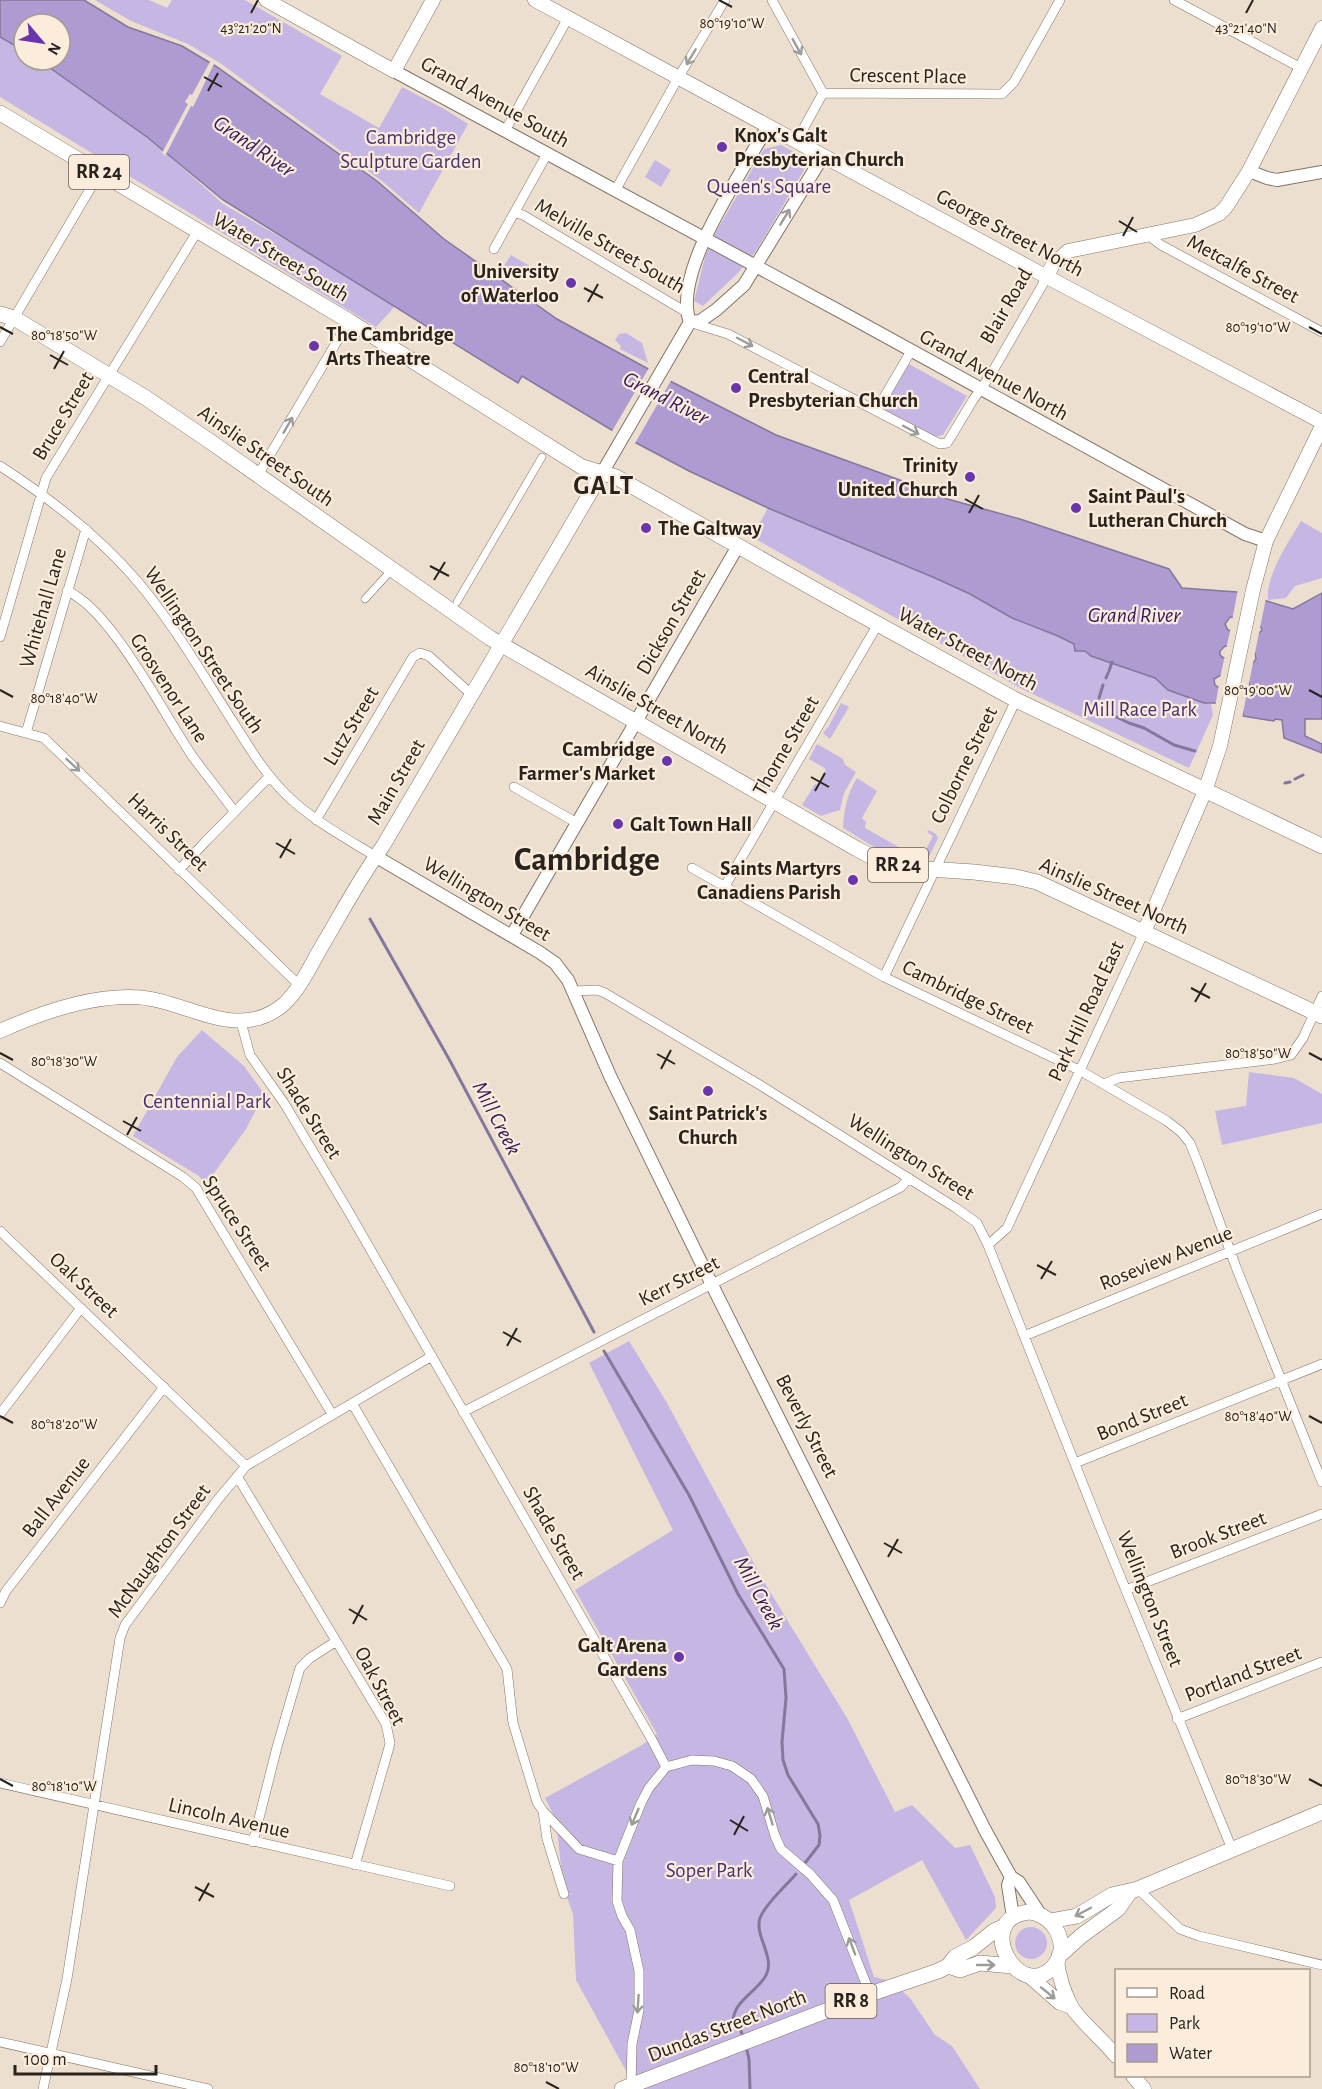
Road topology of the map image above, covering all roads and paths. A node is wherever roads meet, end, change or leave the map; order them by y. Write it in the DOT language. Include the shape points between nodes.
graph roads {
  1 [pos="266,0"];
  2 [pos="433,0"];
  3 [pos="535,0"];
  4 [pos="725,0"];
  5 [pos="772,0"];
  6 [pos="1060,0"];
  7 [pos="1174,0"];
  8 [pos="568,18"];
  9 [pos="1322,28"];
  10 [pos="1301,68"];
  11 [pos="394,71"];
  12 [pos="678,78"];
  13 [pos="823,93"];
  14 [pos="0,113"];
  15 [pos="768,126"];
  16 [pos="505,131"];
  17 [pos="796,142"];
  18 [pos="547,154"];
  19 [pos="822,156"];
  20 [pos="1249,171"];
  21 [pos="100,172"];
  22 [pos="1322,172"];
  23 [pos="615,191"];
  24 [pos="515,213"];
  25 [pos="197,232"];
  26 [pos="1149,236"];
  27 [pos="704,239"];
  28 [pos="495,249"];
  29 [pos="755,267"];
  30 [pos="1047,277"];
  31 [pos="7,316"];
  32 [pos="688,317"];
  33 [pos="349,321"];
  34 [pos="1322,332"];
  35 [pos="0,342"];
  36 [pos="911,351"];
  37 [pos="108,375"];
  38 [pos="980,390"];
  39 [pos="876,411"];
  40 [pos="1322,424"];
  41 [pos="946,442"];
  42 [pos="542,457"];
  43 [pos="0,466"];
  44 [pos="603,473"];
  45 [pos="258,475"];
  46 [pos="40,493"];
  47 [pos="86,529"];
  48 [pos="1266,542"];
  49 [pos="738,546"];
  50 [pos="387,575"];
  51 [pos="67,591"];
  52 [pos="365,599"];
  53 [pos="457,602"];
  54 [pos="878,624"];
  55 [pos="0,637"];
  56 [pos="502,644"];
  57 [pos="471,694"];
  58 [pos="1016,700"];
  59 [pos="636,722"];
  60 [pos="0,726"];
  61 [pos="26,733"];
  62 [pos="270,776"];
  63 [pos="514,787"];
  64 [pos="1205,791"];
  65 [pos="774,801"];
  66 [pos="234,811"];
  67 [pos="316,820"];
  68 [pos="577,823"];
  69 [pos="1322,846"];
  70 [pos="375,856"];
  71 [pos="692,868"];
  72 [pos="180,870"];
  73 [pos="934,870"];
  74 [pos="725,886"];
  75 [pos="1144,932"];
  76 [pos="512,935"];
  77 [pos="884,977"];
  78 [pos="299,985"];
  79 [pos="573,992"];
  80 [pos="1322,996"];
  81 [pos="1318,1014"];
  82 [pos="241,1022"];
  83 [pos="0,1031"];
  84 [pos="0,1063"];
  85 [pos="1081,1071"];
  86 [pos="1104,1084"];
  87 [pos="909,1178"];
  88 [pos="1322,1214"];
  89 [pos="0,1231"];
  90 [pos="988,1245"];
  91 [pos="1232,1251"];
  92 [pos="712,1284"];
  93 [pos="81,1308"];
  94 [pos="1024,1336"];
  95 [pos="432,1356"];
  96 [pos="1322,1364"];
  97 [pos="1281,1380"];
  98 [pos="164,1387"];
  99 [pos="352,1403"];
  100 [pos="463,1412"];
  101 [pos="0,1414"];
  102 [pos="332,1414"];
  103 [pos="1075,1463"];
  104 [pos="246,1466"];
  105 [pos="237,1476"];
  106 [pos="1322,1482"];
  107 [pos="1322,1514"];
  108 [pos="1126,1590"];
  109 [pos="0,1602"];
  110 [pos="335,1642"];
  111 [pos="1322,1662"];
  112 [pos="1178,1719"];
  113 [pos="666,1767"];
  114 [pos="0,1783"];
  115 [pos="94,1805"];
  116 [pos="543,1811"];
  117 [pos="1322,1812"];
  118 [pos="253,1842"];
  119 [pos="1232,1849"];
  120 [pos="618,1861"];
  121 [pos="355,1865"];
  122 [pos="1011,1877"];
  123 [pos="450,1886"];
  124 [pos="1134,1891"];
  125 [pos="564,1894"];
  126 [pos="1045,1918"];
  127 [pos="1009,1921"];
  128 [pos="1058,1958"];
  129 [pos="1322,1965"];
  130 [pos="948,1966"];
  131 [pos="1012,1966"];
  132 [pos="1028,1975"];
  133 [pos="870,1994"];
  134 [pos="1072,2007"];
  135 [pos="0,2042"];
  136 [pos="51,2054"];
  137 [pos="1115,2055"];
  138 [pos="1134,2077"];
  139 [pos="628,2088"];
  140 [pos="43,2089"];
  141 [pos="208,2089"];
  142 [pos="1144,2089"];
  1 -- 11 [label="main road, Grand Avenue South"];
  2 -- 11 [label="main road"];
  3 -- 8 [label="main road, George Street North"];
  4 -- 12 [label="street, one-way"];
  5 -- 13 [label="street, Crescent Place, one-way"];
  6 -- 13 [label="street, Crescent Place" via="1014,82 1002,94"];
  7 -- 10 [label="street"];
  8 -- 12 [label="main road, George Street North"];
  8 -- 16 [label="street"];
  9 -- 10 [label="main road, Blair Road"];
  10 -- 20 [label="main road, Blair Road"];
  11 -- 16 [label="street, Grand Avenue South"];
  12 -- 15 [label="main road, George Street North"];
  12 -- 23 [label="street"];
  13 -- 17 [label="street, Crescent Place"];
  14 -- 21 [label="main road, Water Street South / RR 24"];
  15 -- 17 [label="main road, George Street North"];
  15 -- 27 [label="street"];
  16 -- 18 [label="street, Grand Avenue South"];
  17 -- 19 [label="main road, George Street North"];
  18 -- 23 [label="street, Grand Avenue South"];
  18 -- 24 [label="street"];
  29 -- 19 [label="street, one-way"];
  19 -- 30 [label="main road, George Street North"];
  20 -- 22 [label="street" via="1277,180"];
  20 -- 26 [label="main road, Blair Road" via="1219,214 1195,225"];
  21 -- 25 [label="main road, Water Street South / RR 24"];
  21 -- 31 [label="street"];
  23 -- 27 [label="street, Grand Avenue South"];
  24 -- 28 [label="street"];
  24 -- 32 [label="street, Melville Street South"];
  25 -- 33 [label="main road, Water Street South / RR 24"];
  25 -- 37 [label="street, Bruce Street"];
  26 -- 30 [label="main road, Blair Road" via="1068,251 1052,266"];
  26 -- 34 [label="street, Metcalfe Street"];
  27 -- 29 [label="street, Grand Avenue North"];
  27 -- 32 [label="street" via="695,259 686,301"];
  29 -- 32 [label="street" via="744,285 717,310 700,321"];
  29 -- 36 [label="street, Grand Avenue North"];
  30 -- 38 [label="street, Blair Road"];
  30 -- 40 [label="main road, George Street North"];
  31 -- 35 [label="street"];
  31 -- 37 [label="main road, Ainslie Street South / RR 24"];
  32 -- 39 [label="street, Melville Street South, one-way"];
  32 -- 44 [label="street, Main Street"];
  33 -- 44 [label="main road, Water Street South / RR 24" via="582,467"];
  45 -- 33 [label="street, one-way"];
  36 -- 38 [label="street, Grand Avenue North"];
  36 -- 39 [label="street"];
  37 -- 45 [label="main road, Ainslie Street South / RR 24"];
  37 -- 46 [label="street, Bruce Street"];
  38 -- 41 [label="street, Blair Road"];
  38 -- 48 [label="street, Grand Avenue North"];
  39 -- 41 [label="street, Melville Street South, one-way" via="932,441"];
  40 -- 48 [label="main road, Park Hill Road East"];
  42 -- 53 [label="street"];
  43 -- 46 [label="street, Wellington Street South"];
  44 -- 49 [label="main road, Water Street North / RR 24"];
  44 -- 56 [label="main road, Main Street"];
  45 -- 56 [label="main road, Ainslie Street South / RR 24"];
  46 -- 47 [label="street, Wellington Street South"];
  46 -- 55 [label="street, Bruce Street"];
  47 -- 51 [label="street, Whitehall Lane"];
  47 -- 62 [label="street, Wellington Street South" via="159,609"];
  48 -- 64 [label="main road, Park Hill Road East" via="1220,746"];
  49 -- 54 [label="main road, Water Street North / RR 24"];
  49 -- 59 [label="street, Dickson Street"];
  50 -- 52 [label="street"];
  51 -- 61 [label="street, Whitehall Lane"];
  51 -- 66 [label="street, Grosvenor Lane" via="99,615 193,758"];
  54 -- 58 [label="main road, Water Street North / RR 24"];
  54 -- 65 [label="street, Thorne Street"];
  56 -- 57 [label="main road, Main Street"];
  56 -- 59 [label="main road, Ainslie Street North / RR 24"];
  57 -- 67 [label="street, Lutz Street" via="429,656 420,653 413,657"];
  57 -- 70 [label="main road, Main Street"];
  58 -- 64 [label="main road, Water Street North / RR 24"];
  58 -- 73 [label="street, Colborne Street"];
  59 -- 65 [label="main road, Ainslie Street North / RR 24"];
  59 -- 68 [label="street, Dickson Street"];
  60 -- 61 [label="street, Harris Street"];
  61 -- 72 [label="street, Harris Street, one-way" via="44,738"];
  62 -- 66 [label="street"];
  62 -- 67 [label="street, Wellington Street South"];
  63 -- 68 [label="street"];
  64 -- 69 [label="main road, Water Street North / RR 24"];
  64 -- 75 [label="main road, Park Hill Road East"];
  65 -- 73 [label="main road, Ainslie Street North / RR 24" via="882,862"];
  65 -- 74 [label="street, Thorne Street"];
  66 -- 72 [label="street"];
  67 -- 70 [label="street, Wellington Street South"];
  68 -- 76 [label="street, Dickson Street"];
  70 -- 76 [label="street, Wellington Street"];
  70 -- 78 [label="main road, Main Street"];
  71 -- 74 [label="street, Cambridge Street"];
  72 -- 78 [label="street, Harris Street"];
  73 -- 75 [label="main road, Ainslie Street North / RR 24" via="1016,876 1037,882"];
  73 -- 77 [label="street, Colborne Street"];
  74 -- 77 [label="street, Cambridge Street"];
  75 -- 81 [label="main road, Ainslie Street North / RR 24"];
  75 -- 85 [label="street, Park Hill Road East"];
  76 -- 79 [label="street, Wellington Street" via="555,963"];
  77 -- 85 [label="street, Cambridge Street"];
  78 -- 82 [label="main road, Main Street" via="278,1008"];
  79 -- 87 [label="street, Wellington Street" via="606,993"];
  79 -- 92 [label="street, Beverly Street"];
  80 -- 81 [label="street"];
  81 -- 86 [label="street" via="1292,1054 1118,1078"];
  82 -- 83 [label="main road, Main Street" via="221,1020 154,999 123,997 50,1012"];
  82 -- 95 [label="street, Shade Street" via="250,1056 284,1103"];
  84 -- 102 [label="street, Spruce Street" via="196,1188"];
  85 -- 86 [label="street, Cambridge Street"];
  85 -- 90 [label="street, Park Hill Road East" via="1007,1228"];
  86 -- 91 [label="street, Cambridge Street" via="1167,1121 1190,1143"];
  87 -- 90 [label="street, Wellington Street" via="972,1219"];
  87 -- 92 [label="street, Kerr Street" via="901,1187"];
  88 -- 91 [label="street, Roseview Avenue"];
  89 -- 93 [label="street, Oak Street"];
  90 -- 94 [label="street, Wellington Street"];
  91 -- 94 [label="street, Roseview Avenue"];
  91 -- 97 [label="street, Cambridge Street"];
  92 -- 100 [label="street, Kerr Street"];
  92 -- 122 [label="street, Beverly Street"];
  93 -- 98 [label="street, Oak Street"];
  93 -- 101 [label="street"];
  94 -- 103 [label="street, Wellington Street"];
  95 -- 99 [label="street, McNaughton Street"];
  95 -- 100 [label="street, Shade Street"];
  96 -- 97 [label="street, Bond Street"];
  97 -- 103 [label="street, Bond Street"];
  97 -- 106 [label="street, Cambridge Street"];
  98 -- 104 [label="street, Oak Street"];
  98 -- 109 [label="street, Ball Avenue"];
  99 -- 102 [label="street, McNaughton Street"];
  99 -- 116 [label="street" via="507,1669 513,1723"];
  100 -- 113 [label="street, Shade Street"];
  102 -- 104 [label="street, McNaughton Street"];
  103 -- 108 [label="street, Wellington Street"];
  104 -- 105 [label="street, McNaughton Street"];
  105 -- 110 [label="street, Oak Street"];
  105 -- 115 [label="street, McNaughton Street" via="129,1617 122,1632"];
  107 -- 108 [label="street, Brook Street"];
  108 -- 112 [label="street, Wellington Street"];
  110 -- 118 [label="street" via="300,1668"];
  110 -- 121 [label="street, Oak Street" via="386,1724 390,1743"];
  111 -- 112 [label="street, Portland Street"];
  112 -- 119 [label="street, Wellington Street"];
  113 -- 120 [label="street, one-way" via="641,1803"];
  133 -- 113 [label="street, one-way" via="833,1900 782,1849 764,1796 751,1779 732,1766 714,1761 692,1760"];
  114 -- 115 [label="street, Lincoln Avenue"];
  115 -- 118 [label="street, Lincoln Avenue"];
  115 -- 136 [label="street, McNaughton Street" via="67,1979"];
  116 -- 120 [label="street" via="579,1849"];
  116 -- 125 [label="street"];
  117 -- 119 [label="main road"];
  118 -- 121 [label="street, Lincoln Avenue"];
  119 -- 124 [label="main road"];
  120 -- 139 [label="street, one-way" via="617,1902 630,1930 639,1971 639,2010"];
  121 -- 123 [label="street, Lincoln Avenue"];
  122 -- 126 [label="street, Beverly Street"];
  122 -- 127 [label="street, Beverly Street"];
  124 -- 126 [label="main road, one-way" via="1112,1895 1077,1916"];
  124 -- 128 [label="main road"];
  124 -- 129 [label="street" via="1180,1929"];
  126 -- 127 [label="main road" via="1029,1912"];
  126 -- 128 [label="main road" via="1059,1937"];
  127 -- 130 [label="main road, Dundas Street North / RR 8" via="955,1957"];
  127 -- 131 [label="main road" via="1002,1943"];
  128 -- 132 [label="main road" via="1045,1973"];
  128 -- 134 [label="main road" via="1061,1983"];
  130 -- 131 [label="main road, Dundas Street North / RR 8, one-way" via="960,1970 980,1963"];
  130 -- 133 [label="main road, Dundas Street North / RR 8"];
  131 -- 132 [label="main road"];
  132 -- 134 [label="main road, one-way" via="1060,2003"];
  133 -- 139 [label="main road, Dundas Street North / RR 8"];
  134 -- 137 [label="main road"];
  135 -- 136 [label="street"];
  136 -- 140 [label="street, McNaughton Street"];
  136 -- 141 [label="street"];
  138 -- 142 [label="main road"];
}
